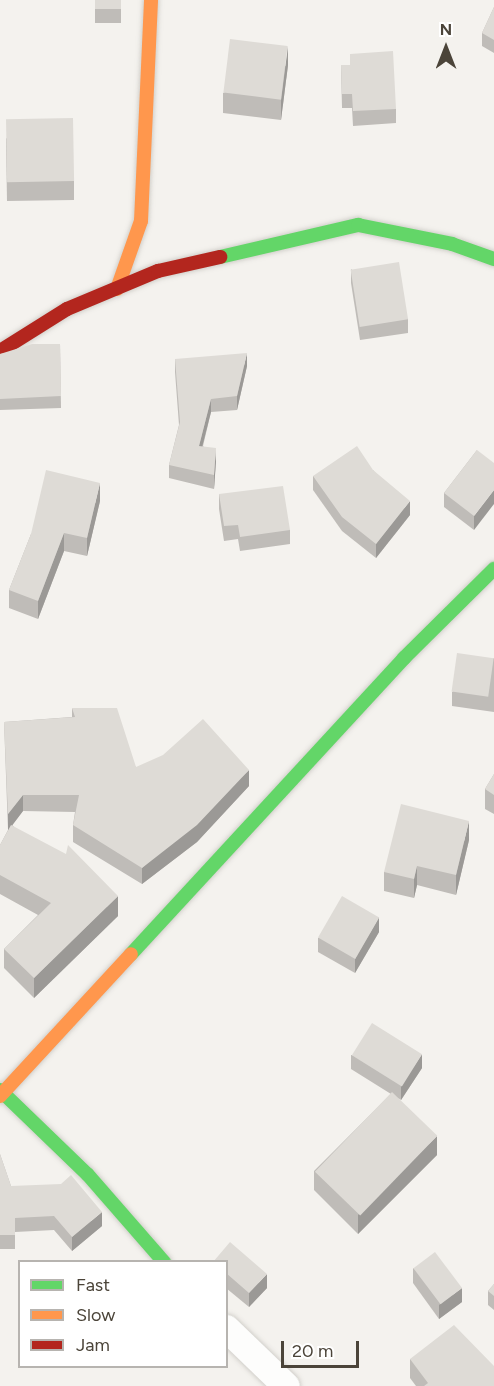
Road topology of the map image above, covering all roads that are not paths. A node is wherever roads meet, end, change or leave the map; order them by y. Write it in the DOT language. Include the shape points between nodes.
graph roads {
  1 [pos="151,0"];
  2 [pos="494,259"];
  3 [pos="117,289"];
  4 [pos="0,351"];
  5 [pos="494,569"];
  6 [pos="2,1093"];
  7 [pos="162,1260"];
  8 [pos="228,1330"];
  9 [pos="286,1386"];
  1 -- 3 [label="street" via="141,221"];
  2 -- 3 [label="street" via="452,244 358,225 158,271"];
  3 -- 4 [label="street" via="68,309"];
  5 -- 6 [label="street" via="404,658"];
  6 -- 7 [label="street"];
  8 -- 9 [label="street"];
}
